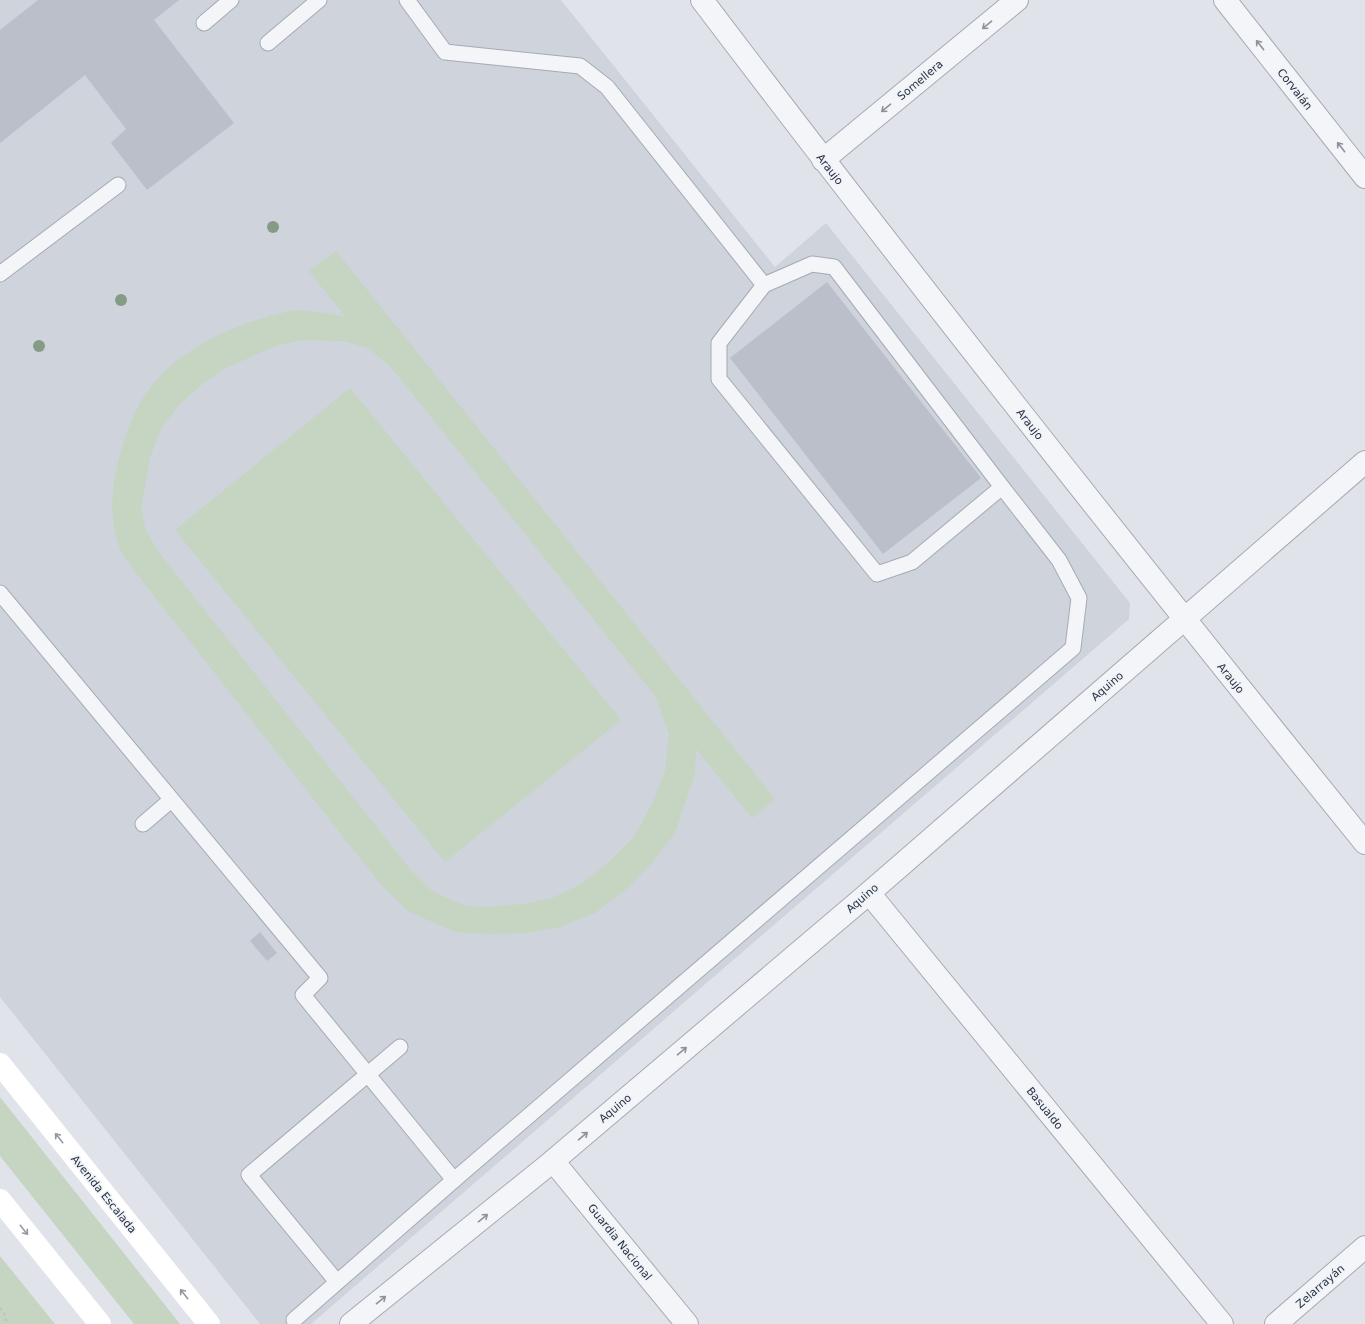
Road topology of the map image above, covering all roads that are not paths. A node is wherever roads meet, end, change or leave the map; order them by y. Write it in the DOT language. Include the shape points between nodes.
graph roads {
  1 [pos="231,0"];
  2 [pos="319,0"];
  3 [pos="407,0"];
  4 [pos="702,0"];
  5 [pos="1017,0"];
  6 [pos="1225,0"];
  7 [pos="204,23"];
  8 [pos="268,43"];
  9 [pos="823,160"];
  10 [pos="1365,177"];
  11 [pos="118,185"];
  12 [pos="0,274"];
  13 [pos="764,285"];
  14 [pos="1365,462"];
  15 [pos="1002,487"];
  16 [pos="0,593"];
  17 [pos="1184,620"];
  18 [pos="171,800"];
  19 [pos="142,824"];
  20 [pos="1365,843"];
  21 [pos="869,893"];
  22 [pos="400,1047"];
  23 [pos="0,1064"];
  24 [pos="368,1074"];
  25 [pos="554,1161"];
  26 [pos="454,1180"];
  27 [pos="0,1200"];
  28 [pos="1365,1247"];
  29 [pos="337,1282"];
  30 [pos="294,1320"];
  31 [pos="100,1324"];
  32 [pos="209,1324"];
  33 [pos="351,1324"];
  34 [pos="686,1324"];
  35 [pos="1222,1324"];
  36 [pos="1276,1324"];
  1 -- 7 [label="lane"];
  2 -- 8 [label="lane"];
  3 -- 13 [label="lane" via="445,52 580,66 606,87"];
  4 -- 9 [label="street, Araujo"];
  5 -- 9 [label="street, Somellera, one-way"];
  10 -- 6 [label="street, Corvalán, one-way"];
  9 -- 17 [label="street, Araujo"];
  11 -- 12 [label="lane"];
  13 -- 15 [label="lane" via="812,264 834,267"];
  13 -- 15 [label="lane" via="719,343 719,379 877,574 912,562"];
  14 -- 17 [label="street, Aquino"];
  15 -- 26 [label="lane" via="1059,560 1079,598 1073,648"];
  16 -- 18 [label="lane"];
  17 -- 20 [label="street, Araujo"];
  17 -- 21 [label="street, Aquino"];
  18 -- 19 [label="lane"];
  18 -- 24 [label="lane" via="320,978 303,995"];
  25 -- 21 [label="street, Aquino, one-way"];
  21 -- 35 [label="street, Basualdo"];
  22 -- 24 [label="lane"];
  32 -- 23 [label="main road, Avenida Escalada, one-way"];
  24 -- 26 [label="lane"];
  24 -- 29 [label="lane" via="249,1175"];
  33 -- 25 [label="street, Aquino, one-way"];
  25 -- 34 [label="street, Guardia Nacional"];
  26 -- 29 [label="lane"];
  27 -- 31 [label="main road, one-way"];
  28 -- 36 [label="street, Zelarrayán"];
  29 -- 30 [label="lane"];
}
